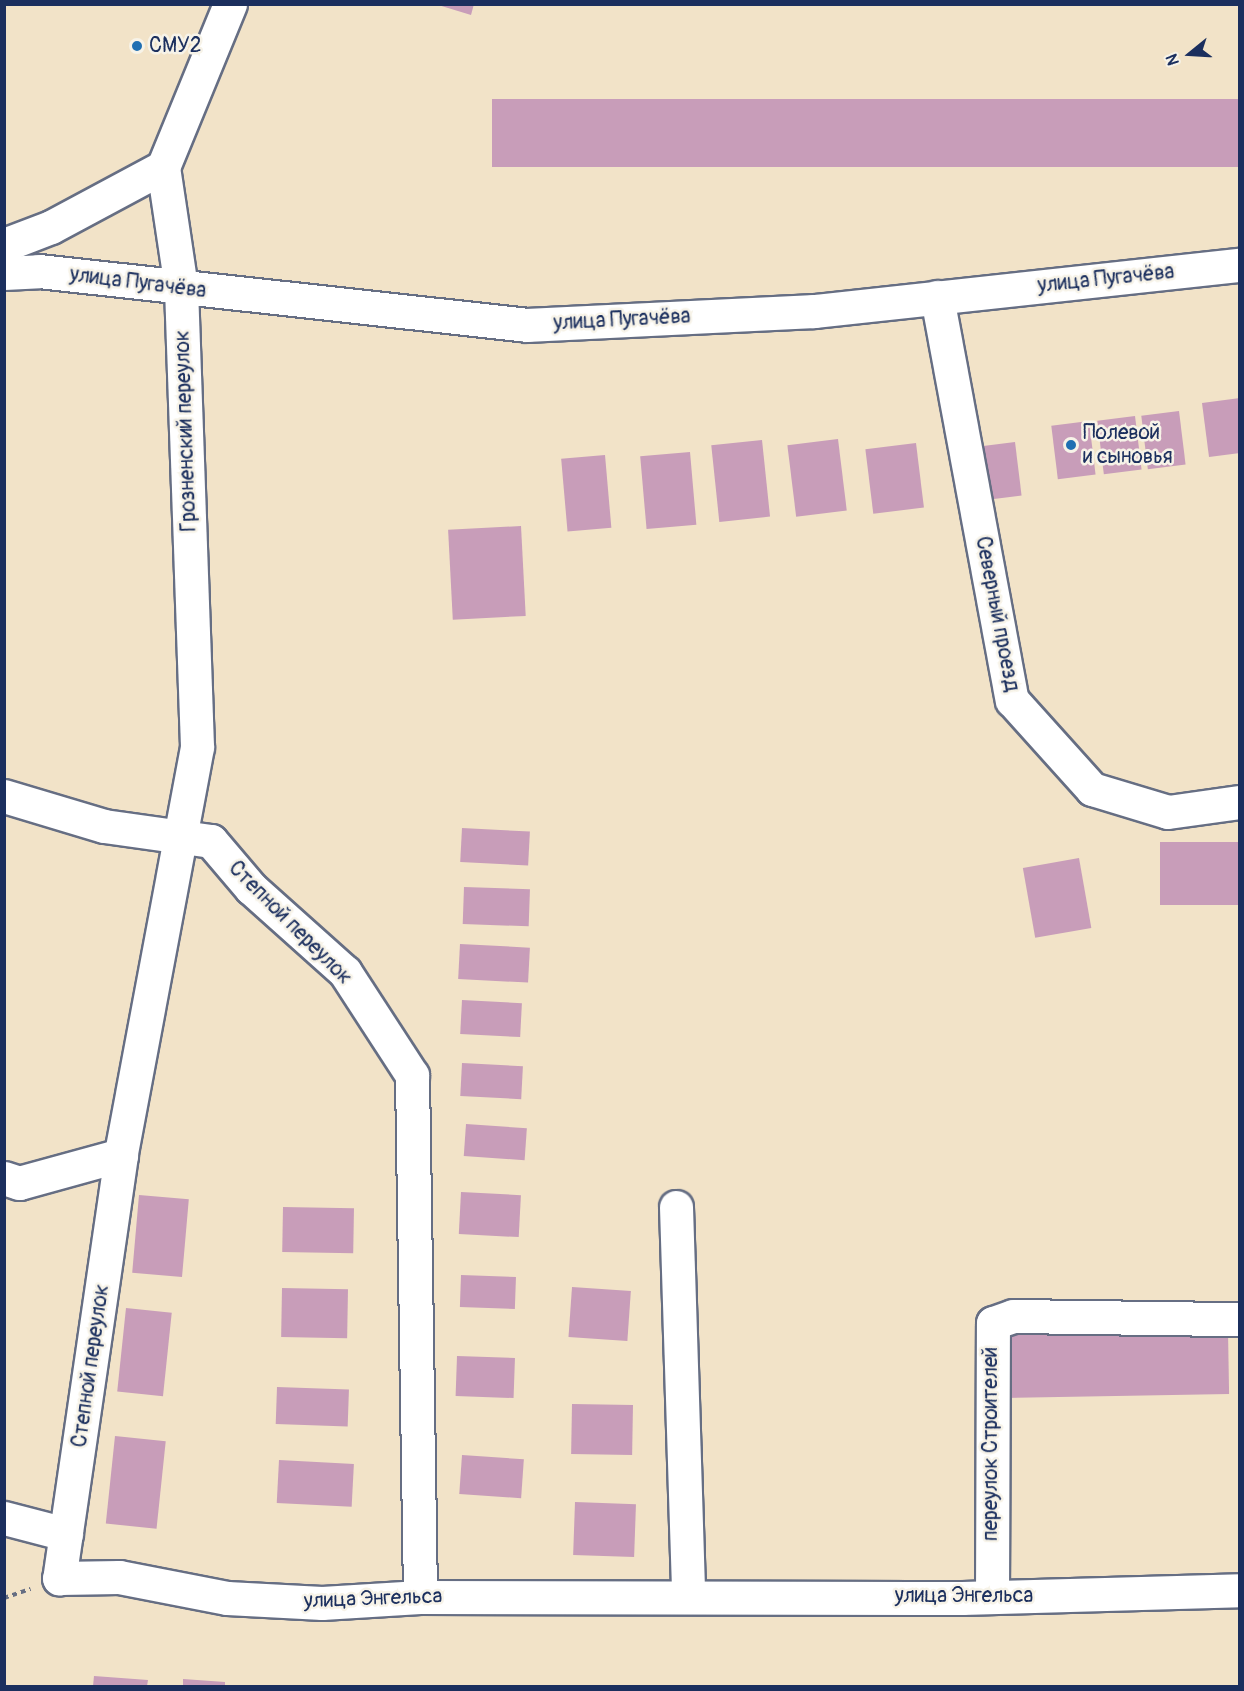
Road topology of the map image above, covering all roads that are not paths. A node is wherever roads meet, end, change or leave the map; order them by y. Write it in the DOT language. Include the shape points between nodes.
graph roads {
  1 [pos="230,4"];
  2 [pos="163,167"];
  3 [pos="4,245"];
  4 [pos="1239,265"];
  5 [pos="4,273"];
  6 [pos="181,288"];
  7 [pos="937,297"];
  8 [pos="4,796"];
  9 [pos="1239,802"];
  10 [pos="181,835"];
  11 [pos="121,1155"];
  12 [pos="4,1178"];
  13 [pos="676,1206"];
  14 [pos="1239,1319"];
  15 [pos="4,1518"];
  16 [pos="66,1534"];
  17 [pos="59,1578"];
  18 [pos="1239,1590"];
  19 [pos="688,1593"];
  20 [pos="420,1597"];
  21 [pos="992,1597"];
  1 -- 2 [label="street"];
  2 -- 3 [label="street" via="51,227"];
  2 -- 6 [label="street, Грозненский переулок"];
  4 -- 7 [label="street, улица Пугачёва"];
  5 -- 6 [label="street, улица Пугачёва" via="39,271"];
  6 -- 7 [label="street, улица Пугачёва" via="527,325 814,310"];
  6 -- 10 [label="street, Грозненский переулок" via="197,747"];
  7 -- 9 [label="street, Северный проезд" via="1012,700 1092,789 1168,812"];
  8 -- 10 [label="street" via="104,826"];
  10 -- 11 [label="street, Степной переулок"];
  10 -- 20 [label="street, Степной переулок" via="211,840 251,888 345,972 412,1075"];
  11 -- 12 [label="street" via="20,1183"];
  11 -- 16 [label="street, Степной переулок"];
  13 -- 19 [label="street"];
  14 -- 21 [label="street, переулок Строителей" via="1013,1316 993,1323"];
  15 -- 16 [label="street"];
  16 -- 17 [label="street, Степной переулок"];
  17 -- 20 [label="street, улица Энгельса" via="119,1577 227,1598 322,1603"];
  18 -- 21 [label="street, улица Энгельса"];
  19 -- 20 [label="street, улица Энгельса"];
  19 -- 21 [label="street, улица Энгельса"];
}
